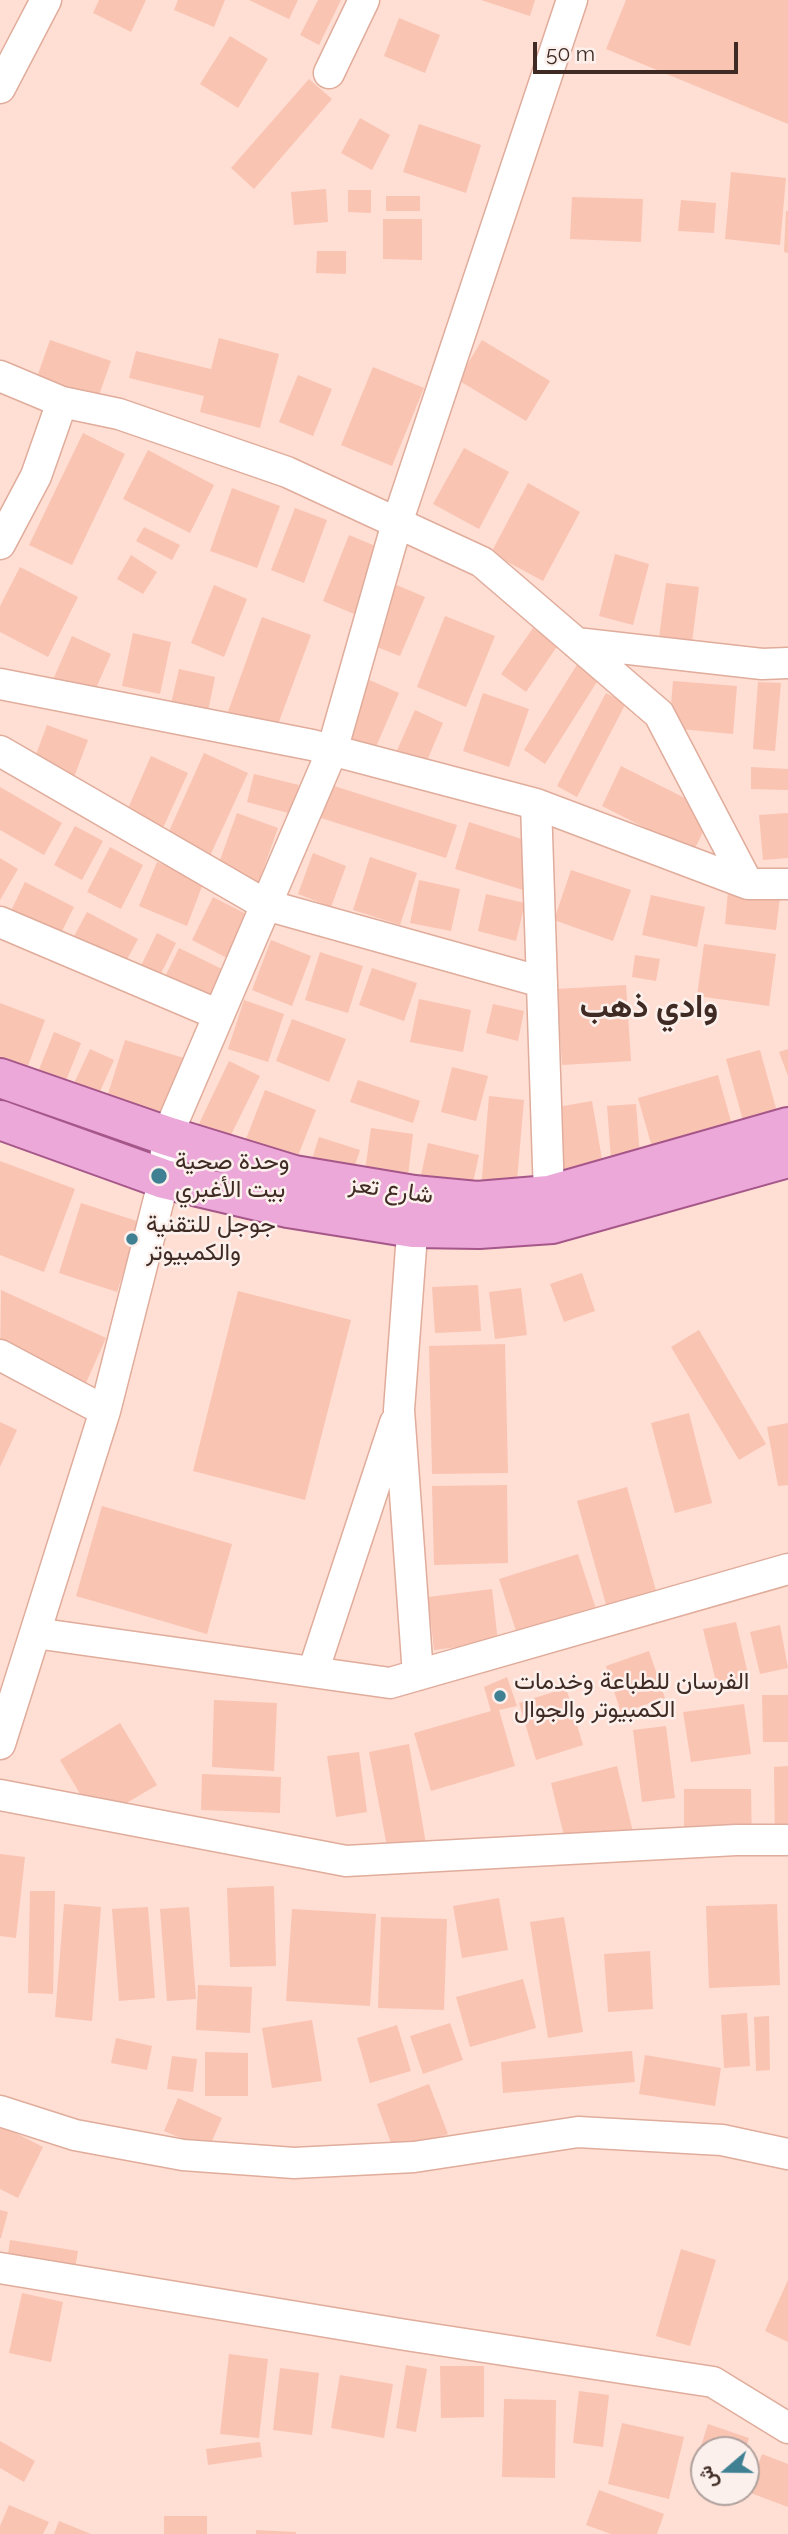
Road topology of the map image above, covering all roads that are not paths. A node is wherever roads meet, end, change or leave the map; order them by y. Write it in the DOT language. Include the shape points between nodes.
graph roads {
  1 [pos="46,0"];
  2 [pos="364,0"];
  3 [pos="572,0"];
  4 [pos="329,73"];
  5 [pos="0,88"];
  6 [pos="0,376"];
  7 [pos="62,402"];
  8 [pos="397,523"];
  9 [pos="0,544"];
  10 [pos="576,643"];
  11 [pos="788,663"];
  12 [pos="0,684"];
  13 [pos="0,751"];
  14 [pos="332,751"];
  15 [pos="536,804"];
  16 [pos="748,884"];
  17 [pos="788,884"];
  18 [pos="266,905"];
  19 [pos="0,922"];
  20 [pos="542,982"];
  21 [pos="219,1015"];
  22 [pos="0,1078"];
  23 [pos="0,1120"];
  24 [pos="788,1127"];
  25 [pos="167,1136"];
  26 [pos="788,1158"];
  27 [pos="164,1179"];
  28 [pos="549,1195"];
  29 [pos="414,1211"];
  30 [pos="0,1356"];
  31 [pos="399,1410"];
  32 [pos="105,1411"];
  33 [pos="788,1569"];
  34 [pos="35,1633"];
  35 [pos="313,1672"];
  36 [pos="418,1675"];
  37 [pos="0,1744"];
  38 [pos="0,1795"];
  39 [pos="788,1840"];
  40 [pos="0,2111"];
  41 [pos="788,2154"];
  42 [pos="0,2268"];
  43 [pos="788,2428"];
  1 -- 5 [label="street"];
  2 -- 4 [label="street"];
  3 -- 8 [label="street"];
  6 -- 7 [label="street"];
  7 -- 8 [label="street" via="119,414 287,472"];
  7 -- 9 [label="street" via="36,476"];
  8 -- 10 [label="street" via="481,562"];
  8 -- 14 [label="street"];
  10 -- 11 [label="street"];
  10 -- 16 [label="street" via="659,714"];
  12 -- 14 [label="street"];
  13 -- 18 [label="street"];
  14 -- 15 [label="street"];
  14 -- 18 [label="street"];
  15 -- 16 [label="street"];
  15 -- 20 [label="street"];
  16 -- 17 [label="street"];
  18 -- 20 [label="street"];
  18 -- 21 [label="street"];
  19 -- 21 [label="street"];
  20 -- 28 [label="street"];
  21 -- 25 [label="street"];
  22 -- 25 [label="main road, شارع تعز"];
  23 -- 27 [label="main road, شارع تعز"];
  24 -- 28 [label="main road, شارع تعز"];
  25 -- 27 [label="street"];
  25 -- 29 [label="main road, شارع تعز"];
  26 -- 29 [label="main road, شارع تعز" via="552,1224 480,1229"];
  27 -- 29 [label="main road, شارع تعز" via="288,1208"];
  27 -- 32 [label="street"];
  28 -- 29 [label="main road, شارع تعز"];
  29 -- 31 [label="street"];
  30 -- 32 [label="street"];
  31 -- 35 [label="street"];
  31 -- 36 [label="street"];
  32 -- 34 [label="street"];
  33 -- 36 [label="street"];
  34 -- 35 [label="street"];
  34 -- 37 [label="street"];
  35 -- 36 [label="street" via="390,1683"];
  38 -- 39 [label="street" via="345,1861"];
  40 -- 41 [label="street" via="75,2135 183,2155 294,2163 414,2157 578,2132 722,2140"];
  42 -- 43 [label="street" via="713,2382"];
}
